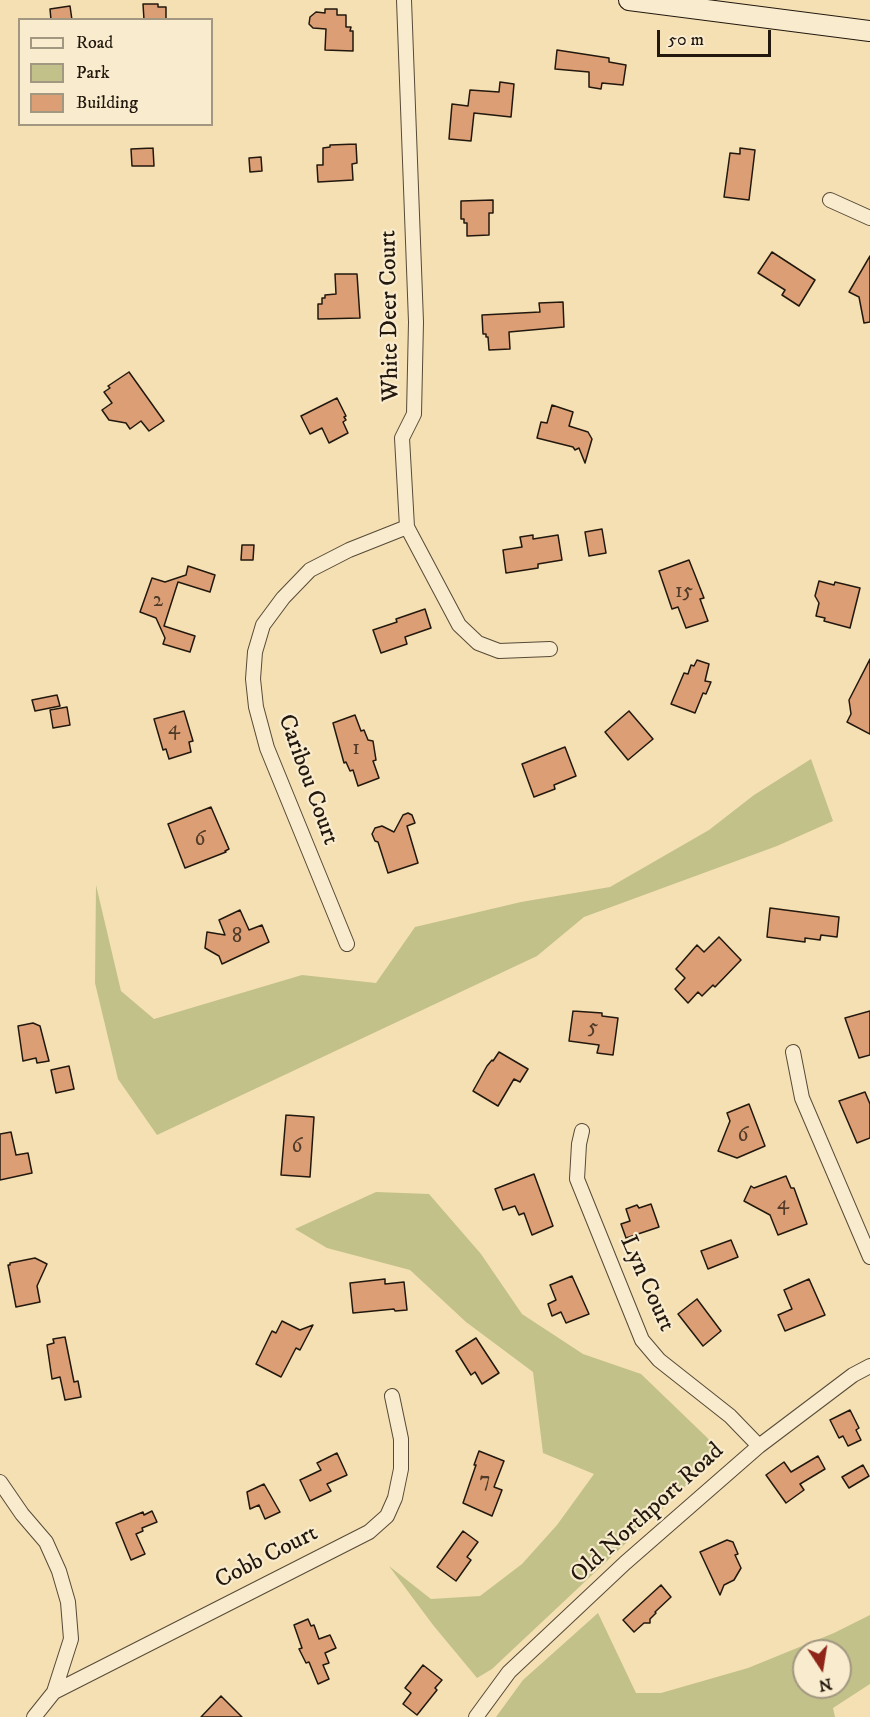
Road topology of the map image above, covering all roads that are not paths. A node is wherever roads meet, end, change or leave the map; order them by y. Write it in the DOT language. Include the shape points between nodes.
graph roads {
  1 [pos="404,0"];
  2 [pos="629,0"];
  3 [pos="722,6"];
  4 [pos="870,31"];
  5 [pos="830,200"];
  6 [pos="870,218"];
  7 [pos="407,527"];
  8 [pos="550,649"];
  9 [pos="347,944"];
  10 [pos="794,1052"];
  11 [pos="582,1131"];
  12 [pos="870,1257"];
  13 [pos="870,1366"];
  14 [pos="392,1396"];
  15 [pos="759,1446"];
  16 [pos="0,1482"];
  17 [pos="54,1692"];
  18 [pos="34,1717"];
  19 [pos="476,1717"];
  1 -- 7 [label="street, White Deer Court" via="416,322 414,414 402,438"];
  2 -- 3 [label="main road"];
  3 -- 4 [label="main road"];
  5 -- 6 [label="street"];
  7 -- 8 [label="street, White Deer Court" via="459,625 478,643 499,651"];
  7 -- 9 [label="street, Caribou Court" via="310,570 263,625 255,652 256,707 267,748"];
  10 -- 12 [label="street" via="802,1098"];
  11 -- 15 [label="street, Lyn Court" via="577,1179 642,1340 659,1360 730,1416"];
  13 -- 15 [label="street, Old Northport Road"];
  14 -- 17 [label="street, Cobb Court" via="401,1439 401,1470 387,1516 369,1533"];
  15 -- 19 [label="street, Old Northport Road" via="625,1563 509,1672"];
  16 -- 17 [label="street" via="46,1542 68,1602 71,1639"];
  17 -- 18 [label="street"];
}
